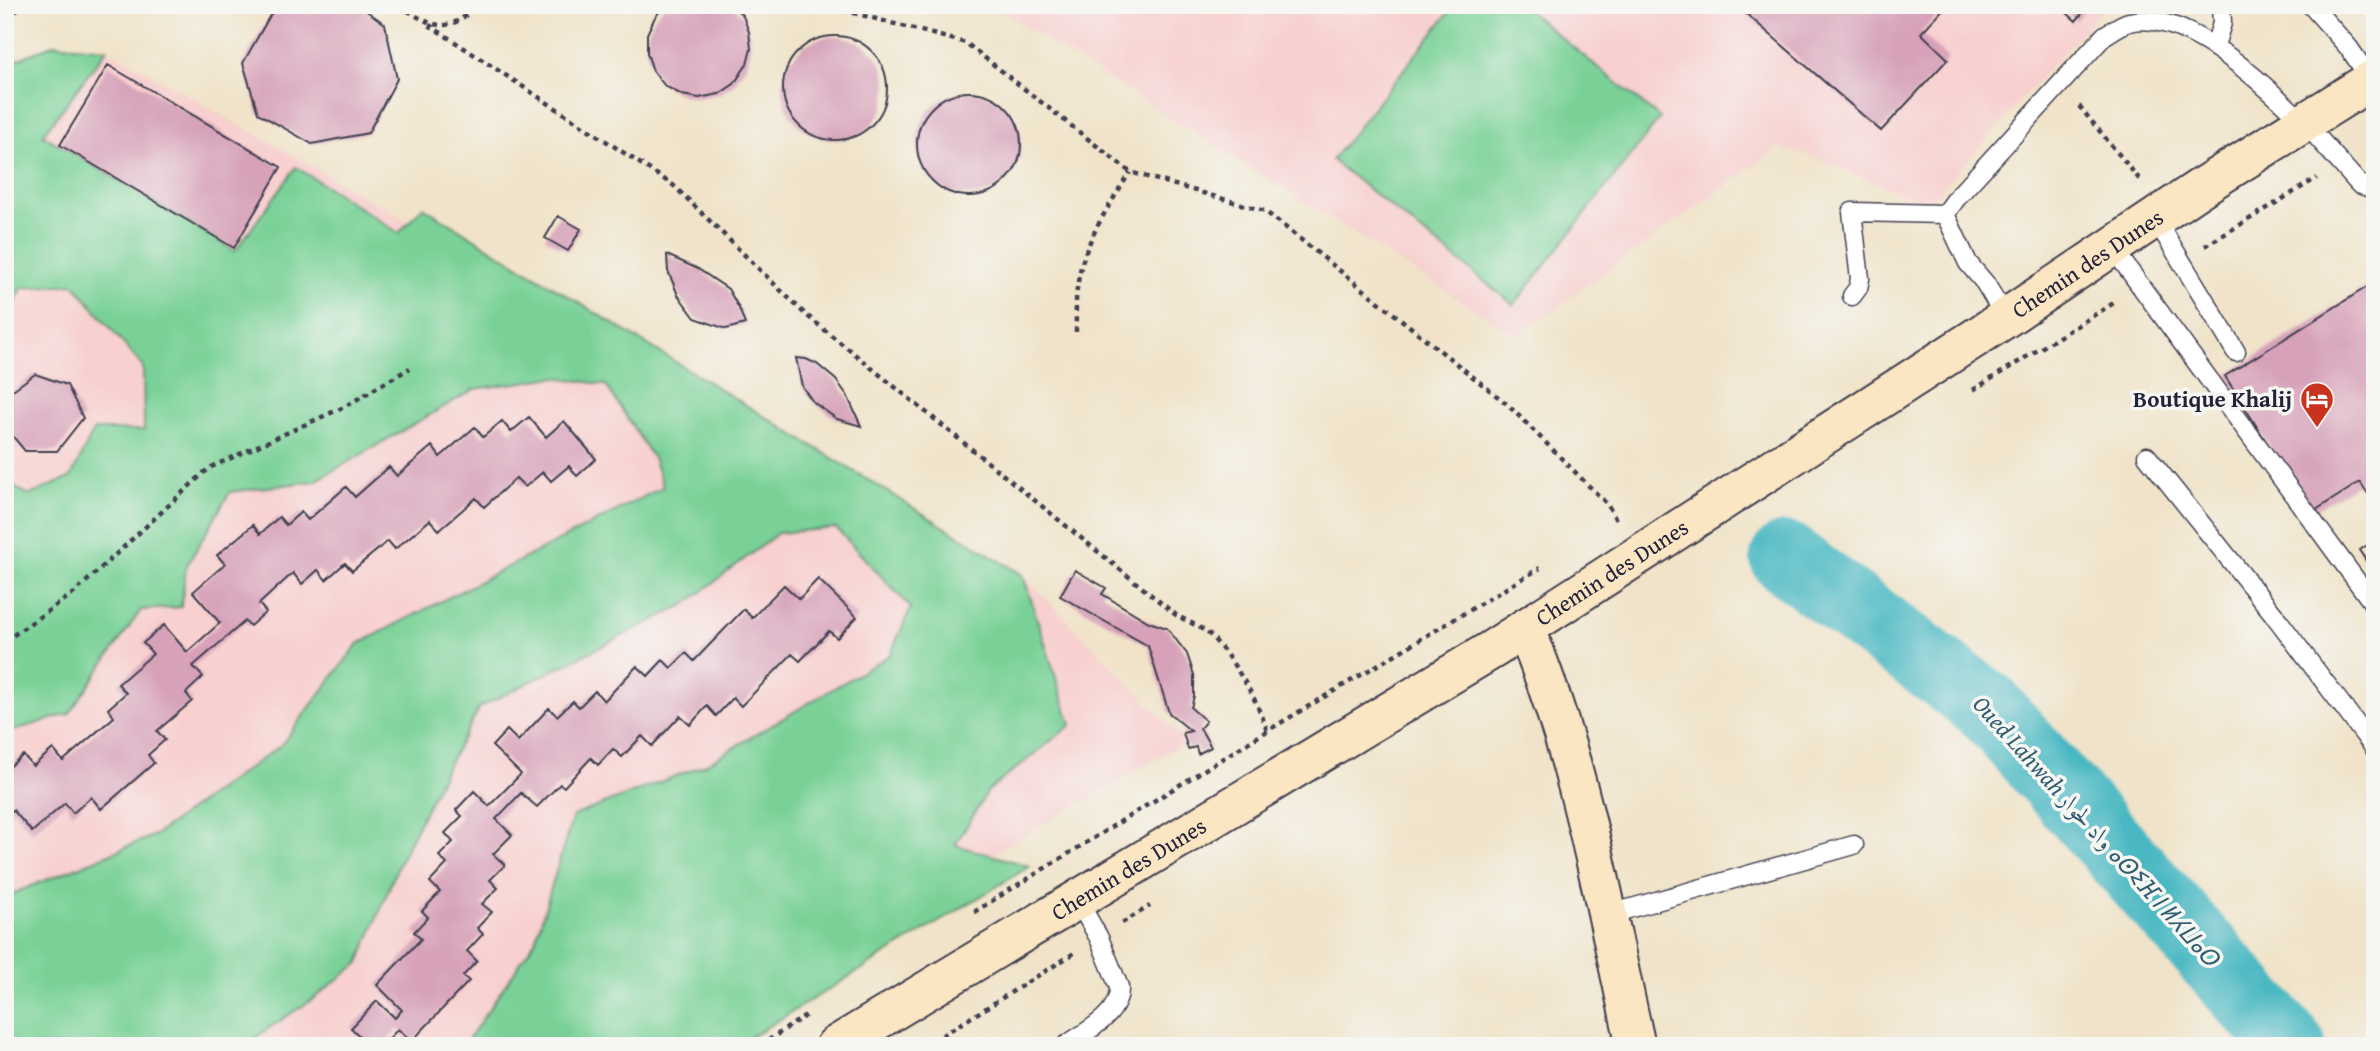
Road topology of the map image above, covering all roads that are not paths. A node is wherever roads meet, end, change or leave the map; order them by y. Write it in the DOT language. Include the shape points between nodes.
graph roads {
  1 [pos="2221,5"];
  2 [pos="2311,5"];
  3 [pos="2215,46"];
  4 [pos="2373,79"];
  5 [pos="2305,124"];
  6 [pos="2375,190"];
  7 [pos="1945,214"];
  8 [pos="2155,218"];
  9 [pos="2112,247"];
  10 [pos="1852,296"];
  11 [pos="2006,318"];
  12 [pos="2236,352"];
  13 [pos="2147,456"];
  14 [pos="2375,606"];
  15 [pos="1525,628"];
  16 [pos="2375,749"];
  17 [pos="1854,845"];
  18 [pos="1077,899"];
  19 [pos="1607,915"];
  20 [pos="844,1044"];
  21 [pos="1065,1046"];
  22 [pos="1636,1046"];
  1 -- 3 [label="lane" via="2222,23"];
  2 -- 4 [label="lane"];
  3 -- 5 [label="lane"];
  3 -- 7 [label="lane" via="2154,21 2128,22 2105,35"];
  4 -- 5 [label="street, Chemin des Dunes"];
  5 -- 6 [label="lane" via="2360,184"];
  5 -- 8 [label="street, Chemin des Dunes"];
  7 -- 10 [label="lane" via="1852,212 1860,279"];
  7 -- 11 [label="lane" via="1968,263"];
  8 -- 9 [label="street, Chemin des Dunes"];
  8 -- 12 [label="lane"];
  9 -- 11 [label="street, Chemin des Dunes"];
  9 -- 14 [label="lane"];
  11 -- 15 [label="street, Chemin des Dunes"];
  13 -- 16 [label="lane"];
  15 -- 18 [label="street, Chemin des Dunes"];
  15 -- 19 [label="street" via="1569,749"];
  17 -- 19 [label="lane"];
  18 -- 20 [label="street, Chemin des Dunes"];
  18 -- 21 [label="lane" via="1099,938 1119,996 1103,1019"];
  19 -- 22 [label="street"];
}
